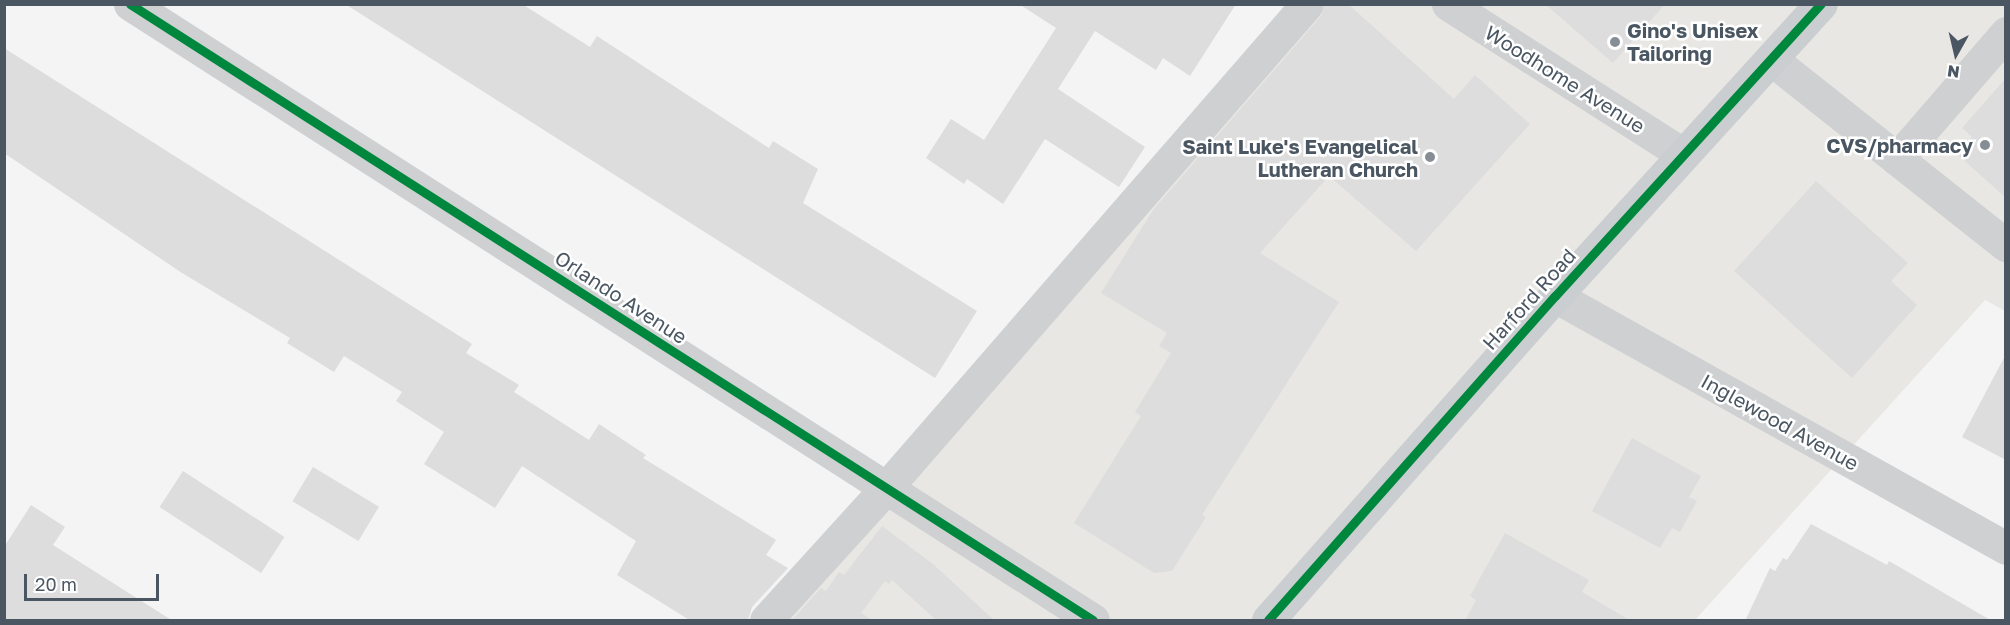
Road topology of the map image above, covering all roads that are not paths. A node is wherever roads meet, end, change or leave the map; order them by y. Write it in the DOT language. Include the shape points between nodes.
graph roads {
  1 [pos="130,4"];
  2 [pos="1307,4"];
  3 [pos="1448,4"];
  4 [pos="1821,4"];
  5 [pos="2006,33"];
  6 [pos="1771,59"];
  7 [pos="1683,154"];
  8 [pos="1897,159"];
  9 [pos="2006,245"];
  10 [pos="1555,296"];
  11 [pos="886,488"];
  12 [pos="2006,548"];
  13 [pos="766,621"];
  14 [pos="1093,621"];
  15 [pos="1268,621"];
  1 -- 11 [label="street, Orlando Avenue"];
  2 -- 11 [label="street"];
  3 -- 7 [label="street, Woodhome Avenue"];
  4 -- 6 [label="main road, Harford Road"];
  5 -- 8 [label="street"];
  6 -- 7 [label="main road, Harford Road"];
  6 -- 8 [label="street"];
  7 -- 10 [label="main road, Harford Road"];
  8 -- 9 [label="street"];
  10 -- 12 [label="street, Inglewood Avenue"];
  10 -- 15 [label="main road, Harford Road"];
  11 -- 13 [label="street"];
  11 -- 14 [label="street, Orlando Avenue"];
}
